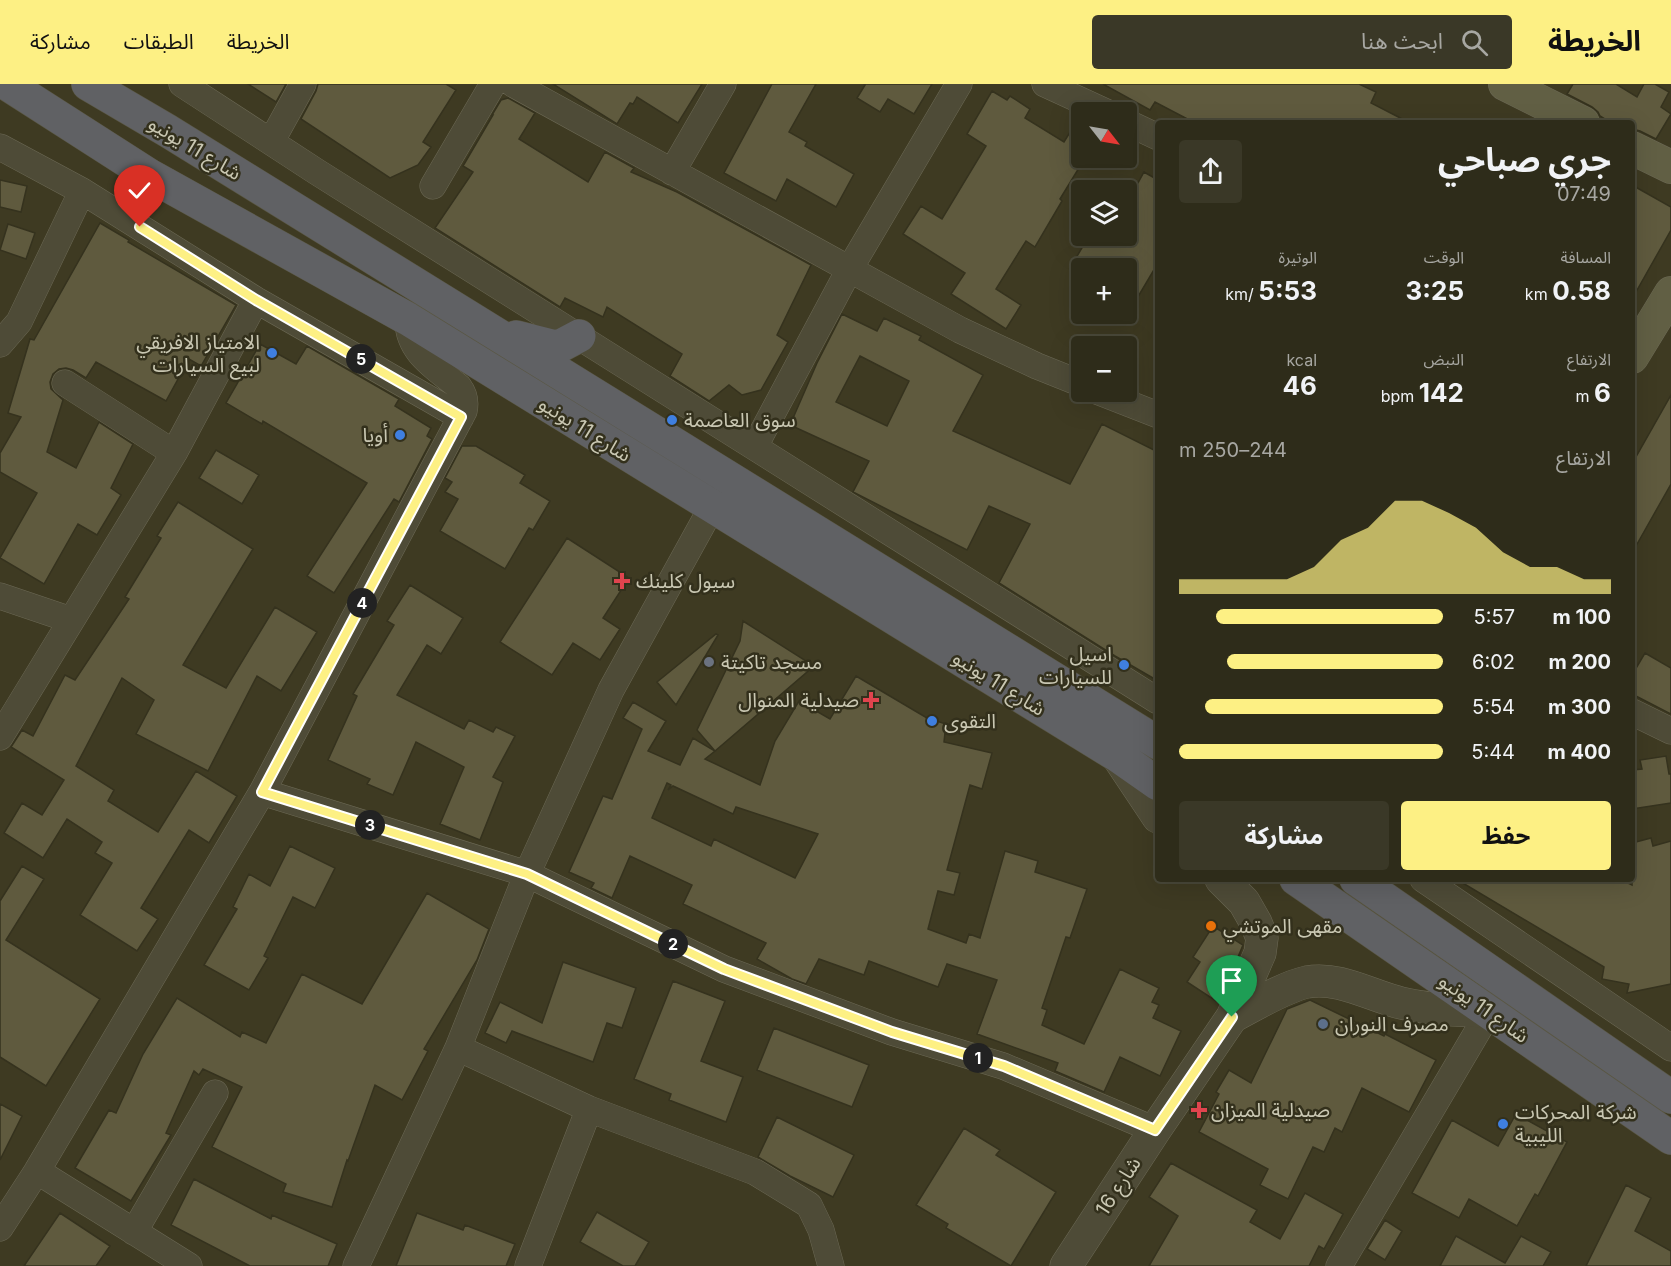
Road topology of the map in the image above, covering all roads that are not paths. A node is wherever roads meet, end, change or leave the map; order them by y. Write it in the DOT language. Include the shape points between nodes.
graph roads {
  1 [pos="7,84"];
  2 [pos="88,84"];
  3 [pos="119,84"];
  4 [pos="182,84"];
  5 [pos="303,84"];
  6 [pos="492,84"];
  7 [pos="513,84"];
  8 [pos="723,84"];
  9 [pos="959,84"];
  10 [pos="1045,84"];
  11 [pos="1505,84"];
  12 [pos="1084,102"];
  13 [pos="1577,120"];
  14 [pos="1137,127"];
  15 [pos="168,130"];
  16 [pos="1155,136"];
  17 [pos="271,142"];
  18 [pos="0,147"];
  19 [pos="1635,149"];
  20 [pos="1671,167"];
  21 [pos="672,172"];
  22 [pos="433,186"];
  23 [pos="82,191"];
  24 [pos="849,270"];
  25 [pos="1671,293"];
  26 [pos="256,300"];
  27 [pos="408,319"];
  28 [pos="492,331"];
  29 [pos="579,336"];
  30 [pos="0,344"];
  31 [pos="1635,351"];
  32 [pos="1071,380"];
  33 [pos="65,383"];
  34 [pos="1125,402"];
  35 [pos="1155,414"];
  36 [pos="461,417"];
  37 [pos="755,446"];
  38 [pos="174,453"];
  39 [pos="712,507"];
  40 [pos="0,596"];
  41 [pos="71,620"];
  42 [pos="1155,699"];
  43 [pos="1635,713"];
  44 [pos="1671,731"];
  45 [pos="0,737"];
  46 [pos="1155,741"];
  47 [pos="1118,756"];
  48 [pos="1155,782"];
  49 [pos="262,792"];
  50 [pos="1155,812"];
  51 [pos="527,874"];
  52 [pos="1224,882"];
  53 [pos="1300,882"];
  54 [pos="1360,882"];
  55 [pos="1427,882"];
  56 [pos="1489,1012"];
  57 [pos="1232,1017"];
  58 [pos="458,1048"];
  59 [pos="1671,1048"];
  60 [pos="215,1093"];
  61 [pos="1671,1097"];
  62 [pos="589,1109"];
  63 [pos="1155,1130"];
  64 [pos="1671,1138"];
  65 [pos="37,1171"];
  66 [pos="0,1228"];
  67 [pos="134,1232"];
  68 [pos="1068,1265"];
  69 [pos="189,1266"];
  70 [pos="356,1266"];
  71 [pos="528,1266"];
  72 [pos="831,1266"];
  73 [pos="1338,1266"];
  1 -- 27 [label="highway, شارع 11 يونيو" via="149,175"];
  2 -- 15 [label="highway, شارع 11 يونيو"];
  3 -- 15 [label="highway"];
  4 -- 17 [label="street"];
  5 -- 17 [label="street"];
  6 -- 22 [label="street"];
  7 -- 21 [label="street"];
  8 -- 21 [label="street"];
  9 -- 24 [label="street"];
  10 -- 12 [label="street"];
  11 -- 13 [label="main road"];
  14 -- 16 [label="street"];
  15 -- 28 [label="highway, شارع 11 يونيو"];
  17 -- 29 [label="street"];
  18 -- 23 [label="street"];
  19 -- 20 [label="main road"];
  21 -- 24 [label="street"];
  23 -- 26 [label="street"];
  23 -- 30 [label="street" via="19,322"];
  24 -- 32 [label="street" via="960,330"];
  24 -- 37 [label="street"];
  25 -- 31 [label="main road"];
  26 -- 36 [label="street"];
  26 -- 38 [label="street"];
  27 -- 36 [label="street" via="414,347 463,393"];
  27 -- 39 [label="highway, شارع 11 يونيو"];
  28 -- 29 [label="highway" via="556,347"];
  28 -- 46 [label="highway, شارع 11 يونيو"];
  29 -- 37 [label="street"];
  33 -- 38 [label="street"];
  34 -- 35 [label="street"];
  36 -- 49 [label="street"];
  37 -- 42 [label="street"];
  38 -- 41 [label="street"];
  39 -- 47 [label="highway, شارع 11 يونيو"];
  39 -- 51 [label="street" via="612,690"];
  40 -- 41 [label="street"];
  41 -- 45 [label="street"];
  43 -- 44 [label="street"];
  47 -- 48 [label="highway, شارع 11 يونيو"];
  47 -- 50 [label="street"];
  49 -- 51 [label="street"];
  49 -- 65 [label="street"];
  51 -- 58 [label="street"];
  51 -- 63 [label="street" via="724,969 892,1032 1004,1066"];
  52 -- 57 [label="street, شارع 16" via="1244,902 1262,938 1260,953"];
  53 -- 56 [label="highway, شارع 11 يونيو"];
  54 -- 61 [label="highway, شارع 11 يونيو"];
  55 -- 59 [label="street"];
  56 -- 57 [label="street" via="1428,1009 1326,981 1290,988"];
  56 -- 64 [label="highway, شارع 11 يونيو"];
  56 -- 73 [label="street"];
  57 -- 63 [label="street, شارع 16"];
  58 -- 62 [label="street"];
  58 -- 70 [label="street"];
  60 -- 67 [label="street"];
  62 -- 71 [label="street"];
  62 -- 72 [label="street" via="755,1172 809,1205"];
  63 -- 68 [label="street, شارع 16"];
  65 -- 66 [label="street"];
  65 -- 67 [label="street"];
  67 -- 69 [label="street"];
}
